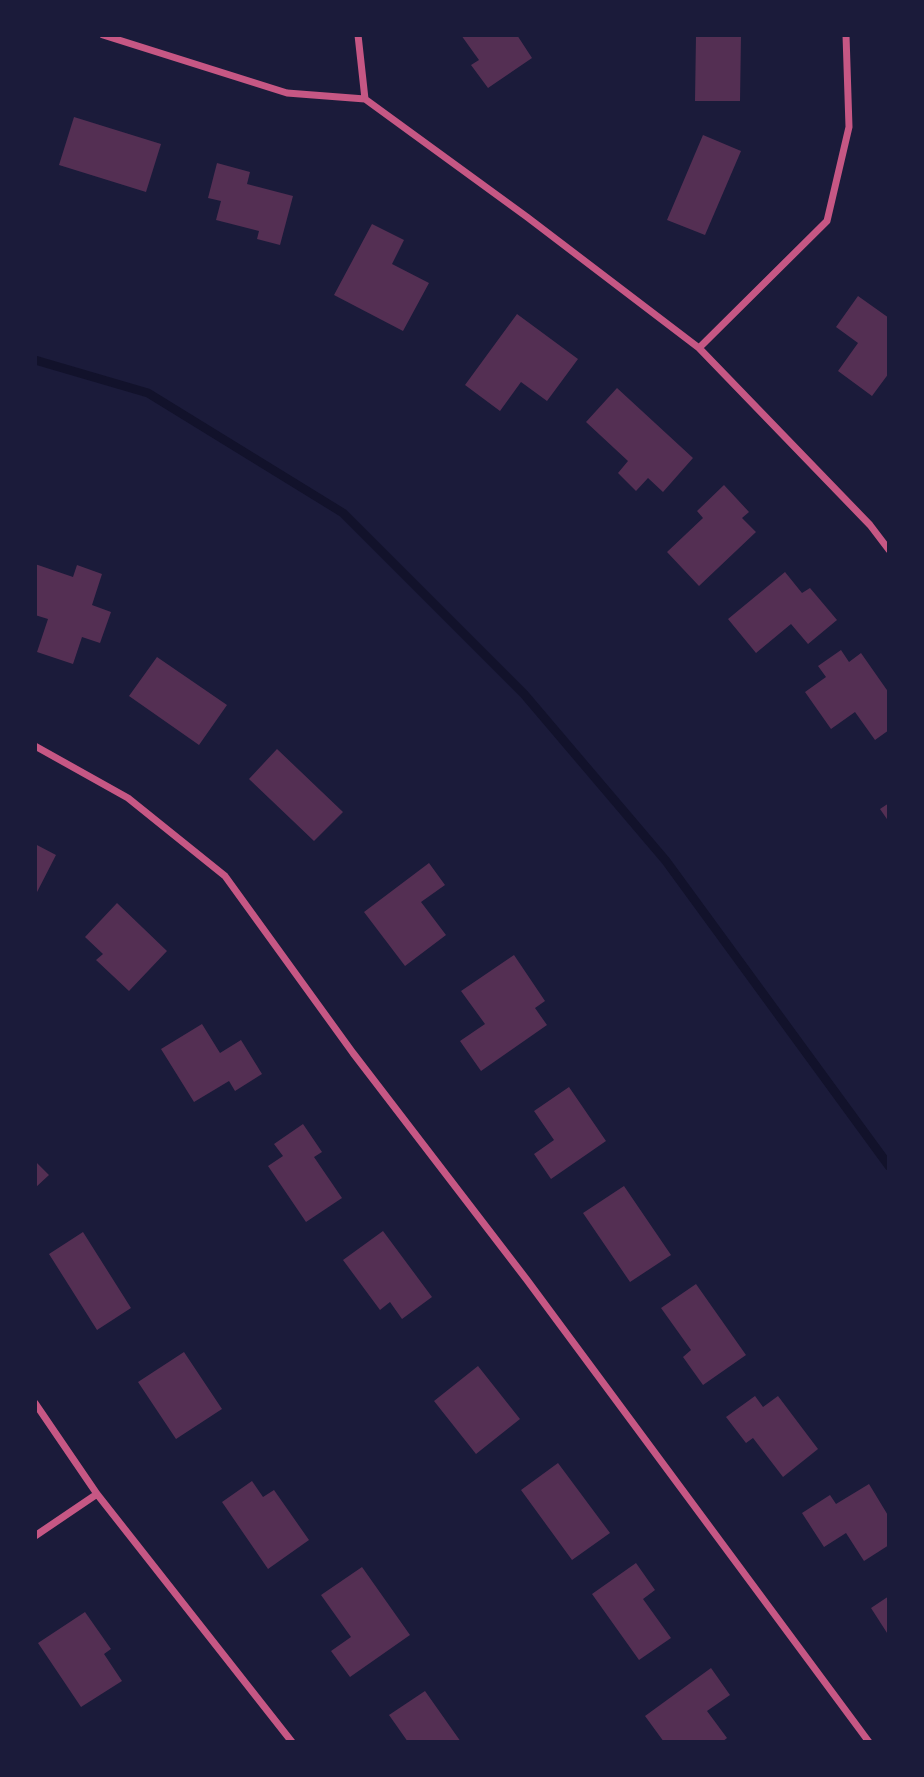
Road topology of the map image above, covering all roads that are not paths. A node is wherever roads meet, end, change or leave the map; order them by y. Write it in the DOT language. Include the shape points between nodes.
graph roads {
  1 [pos="103,35"];
  2 [pos="358,35"];
  3 [pos="846,35"];
  4 [pos="365,99"];
  5 [pos="699,348"];
  6 [pos="889,550"];
  7 [pos="35,746"];
  8 [pos="35,1403"];
  9 [pos="97,1494"];
  10 [pos="35,1536"];
  11 [pos="292,1742"];
  12 [pos="869,1742"];
  1 -- 4 [label="street" via="287,93"];
  2 -- 4 [label="street"];
  3 -- 5 [label="street" via="849,127 827,220"];
  4 -- 5 [label="street"];
  5 -- 6 [label="street"];
  7 -- 12 [label="street" via="128,798 225,876"];
  8 -- 9 [label="street"];
  9 -- 10 [label="street"];
  9 -- 11 [label="street"];
}
